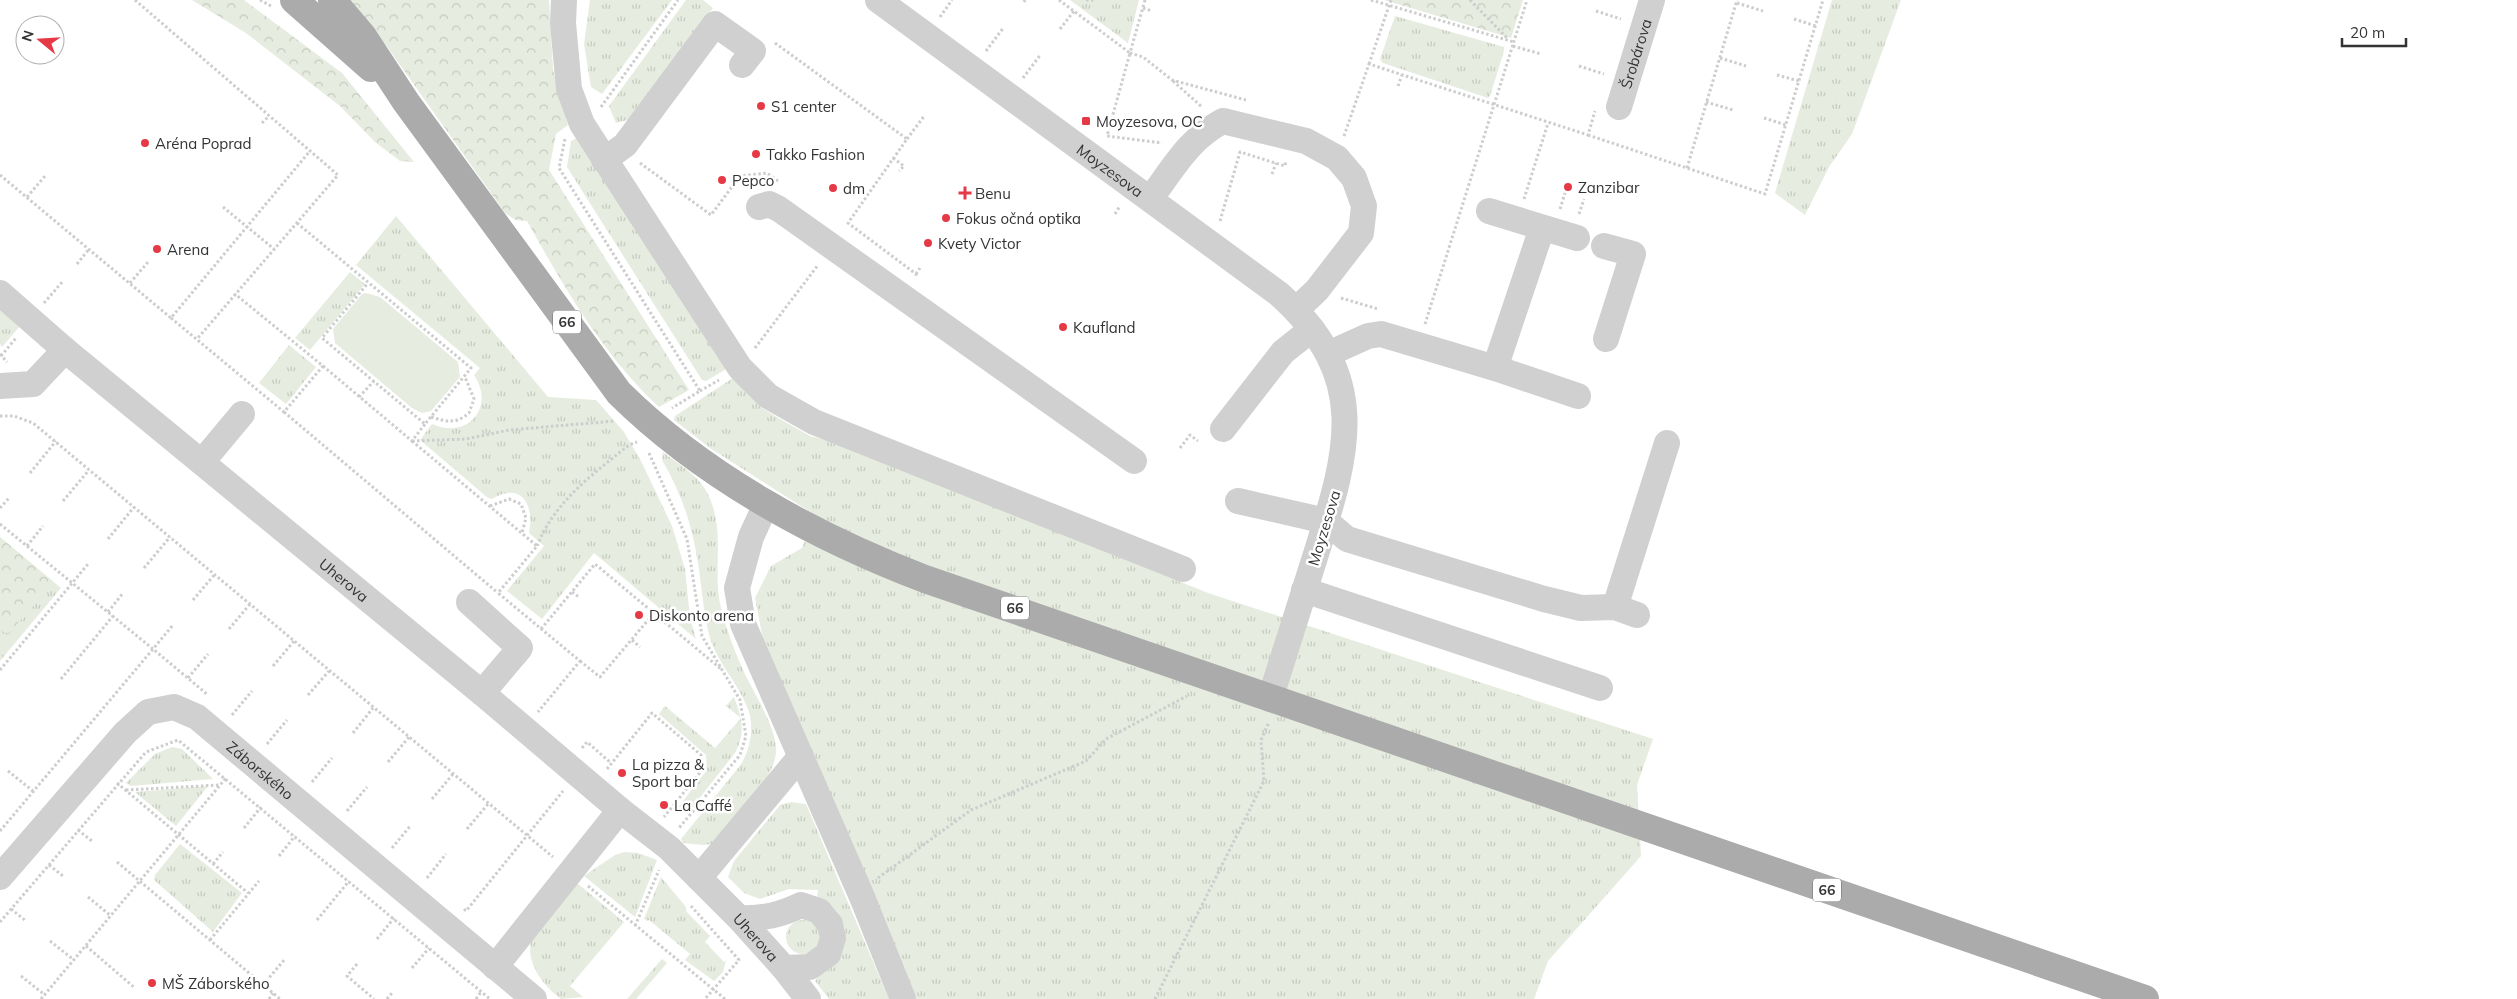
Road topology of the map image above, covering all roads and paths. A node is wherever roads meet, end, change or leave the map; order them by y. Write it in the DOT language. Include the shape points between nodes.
graph roads {
  1 [pos="135,0"];
  2 [pos="294,0"];
  3 [pos="332,0"];
  4 [pos="564,0"];
  5 [pos="678,0"];
  6 [pos="878,0"];
  7 [pos="952,0"];
  8 [pos="1059,0"];
  9 [pos="1086,0"];
  10 [pos="1094,0"];
  11 [pos="1145,0"];
  12 [pos="1371,0"];
  13 [pos="1392,0"];
  14 [pos="1470,0"];
  15 [pos="1527,0"];
  16 [pos="1652,0"];
  17 [pos="1823,0"];
  18 [pos="1737,2"];
  19 [pos="1390,6"];
  20 [pos="1143,8"];
  21 [pos="1763,10"];
  22 [pos="1074,11"];
  23 [pos="1152,11"];
  24 [pos="1596,11"];
  25 [pos="1625,13"];
  26 [pos="1623,20"];
  27 [pos="1794,20"];
  28 [pos="935,23"];
  29 [pos="1816,26"];
  30 [pos="1004,27"];
  31 [pos="1060,28"];
  32 [pos="1620,29"];
  33 [pos="772,40"];
  34 [pos="1509,40"];
  35 [pos="1513,44"];
  36 [pos="1130,53"];
  37 [pos="1041,54"];
  38 [pos="1541,54"];
  39 [pos="982,57"];
  40 [pos="1720,58"];
  41 [pos="1369,64"];
  42 [pos="742,65"];
  43 [pos="1579,66"];
  44 [pos="1746,66"];
  45 [pos="1402,75"];
  46 [pos="1777,75"];
  47 [pos="1172,80"];
  48 [pos="1799,81"];
  49 [pos="1604,83"];
  50 [pos="1018,84"];
  51 [pos="1398,86"];
  52 [pos="1248,101"];
  53 [pos="406,102"];
  54 [pos="1706,102"];
  55 [pos="1494,106"];
  56 [pos="1607,108"];
  57 [pos="598,110"];
  58 [pos="1732,110"];
  59 [pos="925,115"];
  60 [pos="269,116"];
  61 [pos="1764,118"];
  62 [pos="1223,122"];
  63 [pos="262,123"];
  64 [pos="1786,125"];
  65 [pos="570,134"];
  66 [pos="1588,135"];
  67 [pos="1293,138"];
  68 [pos="907,139"];
  69 [pos="1189,146"];
  70 [pos="310,151"];
  71 [pos="893,158"];
  72 [pos="1337,158"];
  73 [pos="604,160"];
  74 [pos="1276,163"];
  75 [pos="1687,168"];
  76 [pos="899,172"];
  77 [pos="1272,174"];
  78 [pos="0,175"];
  79 [pos="44,176"];
  80 [pos="27,197"];
  81 [pos="1150,199"];
  82 [pos="1584,199"];
  83 [pos="223,206"];
  84 [pos="760,207"];
  85 [pos="1560,208"];
  86 [pos="1566,210"];
  87 [pos="1489,211"];
  88 [pos="1573,212"];
  89 [pos="297,223"];
  90 [pos="247,226"];
  91 [pos="1542,228"];
  92 [pos="1217,229"];
  93 [pos="1577,238"];
  94 [pos="1604,246"];
  95 [pos="89,249"];
  96 [pos="274,249"];
  97 [pos="148,262"];
  98 [pos="820,262"];
  99 [pos="77,264"];
  100 [pos="920,268"];
  101 [pos="916,274"];
  102 [pos="62,282"];
  103 [pos="915,282"];
  104 [pos="130,283"];
  105 [pos="368,283"];
  106 [pos="1317,290"];
  107 [pos="0,293"];
  108 [pos="52,294"];
  109 [pos="235,294"];
  110 [pos="1380,310"];
  111 [pos="171,318"];
  112 [pos="1304,319"];
  113 [pos="1416,321"];
  114 [pos="17,336"];
  115 [pos="197,339"];
  116 [pos="1606,339"];
  117 [pos="65,350"];
  118 [pos="1328,354"];
  119 [pos="1,356"];
  120 [pos="323,366"];
  121 [pos="740,368"];
  122 [pos="1495,368"];
  123 [pos="464,376"];
  124 [pos="374,381"];
  125 [pos="0,386"];
  126 [pos="700,390"];
  127 [pos="1578,396"];
  128 [pos="359,397"];
  129 [pos="670,409"];
  130 [pos="284,412"];
  131 [pos="242,414"];
  132 [pos="0,416"];
  133 [pos="431,417"];
  134 [pos="624,420"];
  135 [pos="425,424"];
  136 [pos="1223,429"];
  137 [pos="643,439"];
  138 [pos="412,440"];
  139 [pos="1198,440"];
  140 [pos="56,442"];
  141 [pos="1667,443"];
  142 [pos="646,447"];
  143 [pos="1180,448"];
  144 [pos="1134,461"];
  145 [pos="202,462"];
  146 [pos="89,470"];
  147 [pos="30,473"];
  148 [pos="8,498"];
  149 [pos="63,501"];
  150 [pos="1238,501"];
  151 [pos="766,504"];
  152 [pos="490,506"];
  153 [pos="134,507"];
  154 [pos="0,508"];
  155 [pos="1326,521"];
  156 [pos="0,524"];
  157 [pos="43,526"];
  158 [pos="522,533"];
  159 [pos="170,537"];
  160 [pos="108,539"];
  161 [pos="27,546"];
  162 [pos="537,546"];
  163 [pos="88,564"];
  164 [pos="144,568"];
  165 [pos="1183,569"];
  166 [pos="214,574"];
  167 [pos="72,583"];
  168 [pos="1304,590"];
  169 [pos="498,592"];
  170 [pos="572,592"];
  171 [pos="123,593"];
  172 [pos="579,597"];
  173 [pos="193,600"];
  174 [pos="469,602"];
  175 [pos="250,604"];
  176 [pos="108,612"];
  177 [pos="654,613"];
  178 [pos="113,616"];
  179 [pos="173,625"];
  180 [pos="541,629"];
  181 [pos="229,630"];
  182 [pos="632,640"];
  183 [pos="294,641"];
  184 [pos="640,647"];
  185 [pos="208,654"];
  186 [pos="580,661"];
  187 [pos="273,666"];
  188 [pos="0,670"];
  189 [pos="724,671"];
  190 [pos="329,672"];
  191 [pos="61,678"];
  192 [pos="188,678"];
  193 [pos="1216,680"];
  194 [pos="1600,688"];
  195 [pos="252,691"];
  196 [pos="482,693"];
  197 [pos="308,695"];
  198 [pos="1270,699"];
  199 [pos="373,708"];
  200 [pos="232,715"];
  201 [pos="535,716"];
  202 [pos="287,720"];
  203 [pos="353,733"];
  204 [pos="409,738"];
  205 [pos="267,744"];
  206 [pos="578,753"];
  207 [pos="801,756"];
  208 [pos="332,758"];
  209 [pos="388,762"];
  210 [pos="611,763"];
  211 [pos="8,771"];
  212 [pos="453,774"];
  213 [pos="612,776"];
  214 [pos="111,778"];
  215 [pos="226,778"];
  216 [pos="312,782"];
  217 [pos="117,783"];
  218 [pos="220,785"];
  219 [pos="367,787"];
  220 [pos="126,790"];
  221 [pos="33,791"];
  222 [pos="432,799"];
  223 [pos="488,804"];
  224 [pos="261,807"];
  225 [pos="620,810"];
  226 [pos="347,811"];
  227 [pos="656,812"];
  228 [pos="663,818"];
  229 [pos="411,825"];
  230 [pos="244,828"];
  231 [pos="467,829"];
  232 [pos="78,830"];
  233 [pos="179,835"];
  234 [pos="295,836"];
  235 [pos="92,842"];
  236 [pos="392,848"];
  237 [pos="223,852"];
  238 [pos="446,854"];
  239 [pos="279,856"];
  240 [pos="556,860"];
  241 [pos="117,862"];
  242 [pos="213,864"];
  243 [pos="48,865"];
  244 [pos="666,873"];
  245 [pos="62,876"];
  246 [pos="0,878"];
  247 [pos="427,878"];
  248 [pos="699,878"];
  249 [pos="259,881"];
  250 [pos="349,881"];
  251 [pos="140,882"];
  252 [pos="587,885"];
  253 [pos="860,891"];
  254 [pos="248,893"];
  255 [pos="88,897"];
  256 [pos="687,901"];
  257 [pos="11,909"];
  258 [pos="111,916"];
  259 [pos="394,918"];
  260 [pos="739,918"];
  261 [pos="317,920"];
  262 [pos="26,921"];
  263 [pos="0,922"];
  264 [pos="635,926"];
  265 [pos="377,939"];
  266 [pos="210,940"];
  267 [pos="50,941"];
  268 [pos="86,946"];
  269 [pos="429,948"];
  270 [pos="284,959"];
  271 [pos="74,960"];
  272 [pos="357,964"];
  273 [pos="412,968"];
  274 [pos="495,968"];
  275 [pos="784,968"];
  276 [pos="21,976"];
  277 [pos="263,985"];
  278 [pos="135,988"];
  279 [pos="713,990"];
  280 [pos="482,992"];
  281 [pos="274,993"];
  282 [pos="392,993"];
  283 [pos="44,995"];
  284 [pos="41,999"];
  285 [pos="269,999"];
  286 [pos="280,999"];
  287 [pos="374,999"];
  288 [pos="387,999"];
  289 [pos="476,999"];
  290 [pos="490,999"];
  291 [pos="534,999"];
  292 [pos="706,999"];
  293 [pos="725,999"];
  294 [pos="808,999"];
  295 [pos="903,999"];
  296 [pos="1155,999"];
  297 [pos="2145,999"];
  1 -- 60 [label="path"];
  2 -- 53 [label="main road, 66"];
  3 -- 53 [label="main road, 66" via="362,34"];
  4 -- 73 [label="street" via="569,90 582,124"];
  5 -- 57 [label="path"];
  6 -- 81 [label="street, Moyzesova"];
  7 -- 28 [label="path"];
  8 -- 22 [label="path"];
  9 -- 10 [label="path"];
  11 -- 20 [label="path"];
  12 -- 19 [label="path"];
  13 -- 19 [label="path"];
  14 -- 34 [label="path"];
  15 -- 35 [label="path"];
  16 -- 56 [label="street, Šrobárova"];
  17 -- 29 [label="path"];
  18 -- 21 [label="path"];
  18 -- 40 [label="path"];
  19 -- 34 [label="path"];
  19 -- 41 [label="path"];
  20 -- 23 [label="path"];
  20 -- 36 [label="path"];
  22 -- 31 [label="path"];
  22 -- 36 [label="path"];
  24 -- 26 [label="path"];
  25 -- 26 [label="path"];
  26 -- 32 [label="path"];
  27 -- 29 [label="path"];
  29 -- 48 [label="path"];
  30 -- 39 [label="path"];
  33 -- 68 [label="path"];
  34 -- 35 [label="path"];
  35 -- 38 [label="path"];
  35 -- 55 [label="path"];
  36 -- 47 [label="path" via="1143,57"];
  36 -- 69 [label="path" via="1106,136"];
  37 -- 50 [label="path"];
  40 -- 44 [label="path"];
  40 -- 54 [label="path"];
  41 -- 45 [label="path"];
  41 -- 72 [label="path"];
  42 -- 73 [label="street" via="753,50 715,24 625,146"];
  43 -- 49 [label="path" via="1606,74"];
  45 -- 51 [label="path"];
  45 -- 55 [label="path"];
  46 -- 48 [label="path"];
  47 -- 52 [label="path"];
  47 -- 62 [label="path"];
  48 -- 64 [label="path"];
  53 -- 151 [label="main road, 66" via="619,393 654,425"];
  54 -- 58 [label="path"];
  54 -- 75 [label="path"];
  55 -- 66 [label="path"];
  55 -- 113 [label="path" via="1425,324"];
  56 -- 66 [label="path"];
  59 -- 68 [label="path"];
  60 -- 63 [label="path"];
  60 -- 70 [label="path"];
  61 -- 64 [label="path"];
  62 -- 67 [label="street"];
  62 -- 69 [label="street" via="1204,131"];
  64 -- 75 [label="path" via="1765,194"];
  65 -- 126 [label="path" via="565,138 559,168"];
  66 -- 75 [label="path"];
  67 -- 72 [label="street" via="1306,141"];
  67 -- 74 [label="path" via="1285,166"];
  68 -- 71 [label="path"];
  69 -- 81 [label="street"];
  70 -- 89 [label="path" via="338,175"];
  70 -- 90 [label="path"];
  71 -- 76 [label="path" via="904,166"];
  71 -- 101 [label="path" via="848,223"];
  72 -- 106 [label="street" via="1354,178 1364,206 1361,233"];
  73 -- 121 [label="street"];
  74 -- 77 [label="path"];
  74 -- 92 [label="path" via="1240,152"];
  78 -- 80 [label="path"];
  79 -- 80 [label="path"];
  80 -- 95 [label="path"];
  81 -- 112 [label="street, Moyzesova" via="1252,274"];
  82 -- 88 [label="path" via="1579,214"];
  83 -- 90 [label="path"];
  84 -- 144 [label="street" via="768,204 779,209"];
  85 -- 86 [label="path"];
  87 -- 91 [label="street"];
  89 -- 96 [label="path"];
  89 -- 105 [label="path"];
  90 -- 96 [label="path"];
  90 -- 111 [label="path"];
  91 -- 93 [label="street"];
  91 -- 122 [label="street"];
  94 -- 116 [label="street" via="1633,254"];
  95 -- 99 [label="path"];
  95 -- 104 [label="path"];
  96 -- 109 [label="path"];
  97 -- 104 [label="path"];
  98 -- 121 [label="path"];
  100 -- 101 [label="path"];
  101 -- 103 [label="path"];
  102 -- 108 [label="path"];
  104 -- 111 [label="path"];
  105 -- 123 [label="path" via="471,368"];
  105 -- 124 [label="path" via="322,338"];
  106 -- 110 [label="path"];
  106 -- 112 [label="street"];
  107 -- 117 [label="street, Uherova"];
  109 -- 115 [label="path"];
  109 -- 120 [label="path"];
  111 -- 115 [label="path"];
  112 -- 118 [label="street, Moyzesova"];
  112 -- 136 [label="street" via="1283,352"];
  114 -- 119 [label="path"];
  115 -- 130 [label="path"];
  117 -- 125 [label="street" via="33,384"];
  117 -- 145 [label="street, Uherova"];
  118 -- 122 [label="street" via="1368,336 1381,334"];
  118 -- 155 [label="street, Moyzesova" via="1343,402 1345,439 1340,474"];
  120 -- 128 [label="path"];
  120 -- 130 [label="path"];
  121 -- 126 [label="path"];
  121 -- 165 [label="street" via="768,396 814,422"];
  122 -- 127 [label="street"];
  123 -- 133 [label="path"];
  123 -- 133 [label="path" via="474,399 469,413 454,422"];
  124 -- 128 [label="path"];
  124 -- 135 [label="path"];
  126 -- 129 [label="path"];
  128 -- 138 [label="path"];
  130 -- 169 [label="path"];
  131 -- 145 [label="street"];
  132 -- 140 [label="path" via="14,416 33,423"];
  133 -- 135 [label="path"];
  134 -- 138 [label="path" via="509,430 466,439"];
  135 -- 138 [label="path"];
  137 -- 162 [label="path" via="629,445 567,496 552,516"];
  138 -- 152 [label="path"];
  139 -- 143 [label="path" via="1190,435"];
  140 -- 146 [label="path"];
  140 -- 147 [label="path"];
  141 -- 155 [label="street" via="1626,611 1581,608 1544,599 1348,539"];
  142 -- 189 [label="path" via="688,539 702,636"];
  145 -- 196 [label="street, Uherova"];
  146 -- 149 [label="path"];
  146 -- 153 [label="path"];
  148 -- 154 [label="path"];
  150 -- 155 [label="street"];
  151 -- 193 [label="main road, 66" via="894,567"];
  151 -- 207 [label="street" via="751,537 737,588 743,624"];
  152 -- 158 [label="path"];
  152 -- 158 [label="path" via="509,499 521,504 526,518"];
  153 -- 159 [label="path"];
  153 -- 160 [label="path"];
  155 -- 168 [label="street, Moyzesova"];
  156 -- 161 [label="path"];
  157 -- 161 [label="path"];
  158 -- 162 [label="path"];
  159 -- 164 [label="path"];
  159 -- 166 [label="path"];
  161 -- 167 [label="path"];
  162 -- 169 [label="path"];
  163 -- 167 [label="path"];
  166 -- 173 [label="path"];
  166 -- 175 [label="path"];
  167 -- 176 [label="path"];
  167 -- 188 [label="path"];
  168 -- 194 [label="street"];
  168 -- 198 [label="street, Moyzesova"];
  169 -- 180 [label="path"];
  170 -- 172 [label="path"];
  170 -- 177 [label="path" via="595,564"];
  170 -- 180 [label="path"];
  171 -- 176 [label="path"];
  174 -- 196 [label="street" via="520,648"];
  175 -- 181 [label="path"];
  175 -- 183 [label="path"];
  176 -- 178 [label="path"];
  177 -- 182 [label="path"];
  177 -- 189 [label="path"];
  178 -- 179 [label="path" via="153,649"];
  178 -- 191 [label="path"];
  180 -- 186 [label="path"];
  182 -- 184 [label="path"];
  182 -- 186 [label="path" via="600,677"];
  183 -- 187 [label="path"];
  183 -- 190 [label="path"];
  185 -- 192 [label="path"];
  186 -- 201 [label="path"];
  189 -- 228 [label="path" via="740,700 745,719 746,736 740,755 677,830"];
  190 -- 197 [label="path"];
  190 -- 199 [label="path"];
  193 -- 198 [label="main road, 66"];
  193 -- 253 [label="path" via="1106,740 1086,760 971,810"];
  195 -- 200 [label="path"];
  196 -- 225 [label="street, Uherova"];
  198 -- 296 [label="path" via="1269,721 1261,740 1264,780"];
  198 -- 297 [label="main road, 66"];
  199 -- 203 [label="path"];
  199 -- 204 [label="path"];
  202 -- 205 [label="path"];
  204 -- 209 [label="path"];
  204 -- 212 [label="path"];
  206 -- 210 [label="path" via="587,742"];
  207 -- 248 [label="street"];
  207 -- 253 [label="street"];
  208 -- 216 [label="path"];
  210 -- 213 [label="path" via="605,770"];
  210 -- 228 [label="path" via="652,713 701,755 702,770"];
  211 -- 221 [label="path"];
  212 -- 222 [label="path"];
  212 -- 223 [label="path"];
  214 -- 217 [label="path"];
  215 -- 217 [label="path" via="178,740 146,752"];
  215 -- 218 [label="path"];
  215 -- 224 [label="path"];
  217 -- 220 [label="path"];
  217 -- 232 [label="path"];
  218 -- 220 [label="path"];
  218 -- 233 [label="path"];
  219 -- 226 [label="path"];
  220 -- 233 [label="path"];
  223 -- 231 [label="path"];
  223 -- 240 [label="path"];
  224 -- 230 [label="path"];
  224 -- 234 [label="path"];
  225 -- 248 [label="street, Uherova" via="668,848"];
  225 -- 274 [label="street"];
  227 -- 228 [label="path"];
  229 -- 236 [label="path"];
  232 -- 235 [label="path"];
  232 -- 243 [label="path"];
  233 -- 242 [label="path"];
  233 -- 251 [label="path"];
  234 -- 239 [label="path"];
  234 -- 250 [label="path"];
  237 -- 242 [label="path"];
  238 -- 247 [label="path"];
  241 -- 251 [label="path"];
  242 -- 254 [label="path"];
  243 -- 245 [label="path"];
  243 -- 257 [label="path"];
  244 -- 264 [label="path" via="661,866"];
  246 -- 274 [label="street, Záborského" via="125,733 148,712 174,707 197,717"];
  248 -- 260 [label="street, Uherova"];
  249 -- 254 [label="path"];
  250 -- 259 [label="path"];
  250 -- 261 [label="path"];
  251 -- 258 [label="path"];
  251 -- 266 [label="path"];
  252 -- 264 [label="path"];
  253 -- 295 [label="street"];
  254 -- 266 [label="path"];
  255 -- 258 [label="path"];
  256 -- 279 [label="path" via="739,960"];
  257 -- 262 [label="path"];
  257 -- 263 [label="path"];
  258 -- 268 [label="path"];
  259 -- 265 [label="path"];
  259 -- 269 [label="path"];
  260 -- 275 [label="street, Uherova"];
  260 -- 275 [label="street" via="778,916 801,905 820,911 830,924 833,938 828,954 810,967"];
  264 -- 279 [label="path"];
  266 -- 277 [label="path"];
  267 -- 271 [label="path"];
  268 -- 271 [label="path"];
  268 -- 278 [label="path"];
  269 -- 273 [label="path"];
  269 -- 280 [label="path"];
  270 -- 277 [label="path"];
  271 -- 283 [label="path"];
  272 -- 287 [label="path" via="347,976"];
  274 -- 291 [label="street, Záborského"];
  275 -- 294 [label="street, Uherova"];
  276 -- 283 [label="path"];
  277 -- 281 [label="path"];
  279 -- 292 [label="path"];
  279 -- 293 [label="path"];
  280 -- 289 [label="path"];
  280 -- 290 [label="path"];
  281 -- 285 [label="path"];
  281 -- 286 [label="path"];
  282 -- 288 [label="path"];
  283 -- 284 [label="path"];
}
